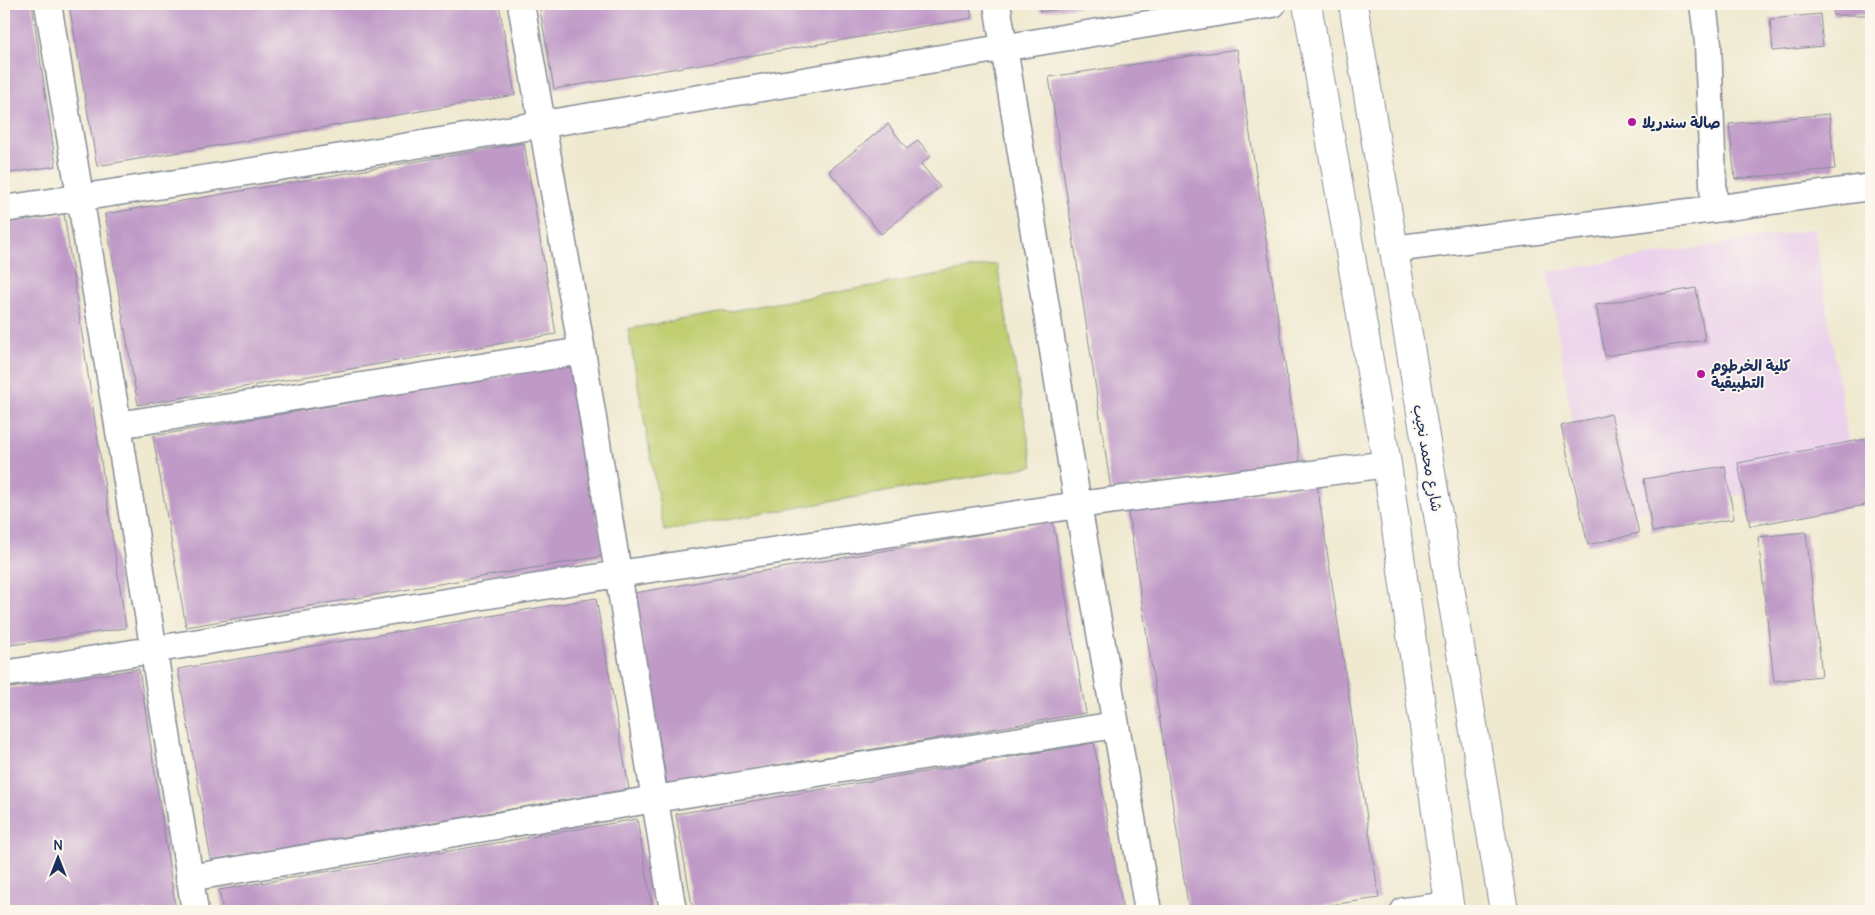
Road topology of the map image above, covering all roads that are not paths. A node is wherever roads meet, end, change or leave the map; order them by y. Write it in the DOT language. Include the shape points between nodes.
graph roads {
  1 [pos="48,4"];
  2 [pos="521,4"];
  3 [pos="997,4"];
  4 [pos="1273,4"];
  5 [pos="1307,4"];
  6 [pos="1354,4"];
  7 [pos="1703,4"];
  8 [pos="1003,46"];
  9 [pos="543,124"];
  10 [pos="1871,187"];
  11 [pos="81,198"];
  12 [pos="4,209"];
  13 [pos="1714,209"];
  14 [pos="1393,249"];
  15 [pos="582,350"];
  16 [pos="118,425"];
  17 [pos="1387,464"];
  18 [pos="1078,505"];
  19 [pos="618,574"];
  20 [pos="154,651"];
  21 [pos="4,674"];
  22 [pos="1115,725"];
  23 [pos="655,799"];
  24 [pos="189,878"];
  25 [pos="1450,908"];
  26 [pos="195,911"];
  27 [pos="672,911"];
  28 [pos="1148,911"];
  29 [pos="1404,911"];
  30 [pos="1504,911"];
  1 -- 11 [label="street"];
  2 -- 9 [label="street"];
  3 -- 8 [label="street"];
  4 -- 8 [label="street"];
  5 -- 17 [label="main road"];
  6 -- 14 [label="main road, شارع محمد نجيب"];
  7 -- 13 [label="street" via="1708,43"];
  8 -- 9 [label="street"];
  8 -- 18 [label="street"];
  9 -- 11 [label="street"];
  9 -- 15 [label="street"];
  10 -- 13 [label="street"];
  11 -- 12 [label="street"];
  11 -- 16 [label="street"];
  13 -- 14 [label="street"];
  14 -- 30 [label="main road, شارع محمد نجيب"];
  15 -- 16 [label="street"];
  15 -- 19 [label="street"];
  16 -- 20 [label="street"];
  17 -- 18 [label="street"];
  17 -- 25 [label="main road"];
  18 -- 19 [label="street"];
  18 -- 22 [label="street"];
  19 -- 20 [label="street"];
  19 -- 23 [label="street"];
  20 -- 21 [label="street"];
  20 -- 24 [label="street"];
  22 -- 23 [label="street"];
  22 -- 28 [label="street"];
  23 -- 24 [label="street"];
  23 -- 27 [label="street"];
  24 -- 26 [label="street"];
  25 -- 29 [label="street"];
}
